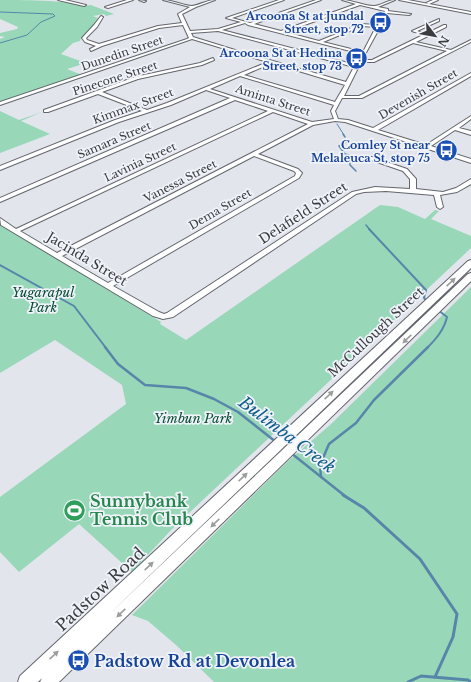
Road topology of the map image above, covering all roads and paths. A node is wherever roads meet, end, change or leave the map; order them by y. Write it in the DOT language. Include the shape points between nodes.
graph roads {
  1 [pos="60,0"];
  2 [pos="68,0"];
  3 [pos="114,0"];
  4 [pos="131,0"];
  5 [pos="165,0"];
  6 [pos="213,0"];
  7 [pos="282,0"];
  8 [pos="319,0"];
  9 [pos="344,0"];
  10 [pos="393,0"];
  11 [pos="401,0"];
  12 [pos="436,0"];
  13 [pos="411,1"];
  14 [pos="123,2"];
  15 [pos="359,3"];
  16 [pos="428,3"];
  17 [pos="84,5"];
  18 [pos="131,5"];
  19 [pos="193,7"];
  20 [pos="376,7"];
  21 [pos="116,9"];
  22 [pos="387,11"];
  23 [pos="471,12"];
  24 [pos="409,14"];
  25 [pos="101,17"];
  26 [pos="438,20"];
  27 [pos="243,22"];
  28 [pos="431,23"];
  29 [pos="184,24"];
  30 [pos="249,24"];
  31 [pos="380,26"];
  32 [pos="218,30"];
  33 [pos="188,32"];
  34 [pos="281,32"];
  35 [pos="427,35"];
  36 [pos="190,38"];
  37 [pos="471,41"];
  38 [pos="319,42"];
  39 [pos="413,42"];
  40 [pos="100,46"];
  41 [pos="91,50"];
  42 [pos="451,51"];
  43 [pos="363,52"];
  44 [pos="246,54"];
  45 [pos="252,56"];
  46 [pos="213,59"];
  47 [pos="359,61"];
  48 [pos="272,62"];
  49 [pos="356,66"];
  50 [pos="240,75"];
  51 [pos="470,75"];
  52 [pos="347,84"];
  53 [pos="206,89"];
  54 [pos="98,92"];
  55 [pos="341,97"];
  56 [pos="235,98"];
  57 [pos="0,104"];
  58 [pos="336,104"];
  59 [pos="46,111"];
  60 [pos="146,111"];
  61 [pos="272,111"];
  62 [pos="471,117"];
  63 [pos="335,119"];
  64 [pos="312,124"];
  65 [pos="455,128"];
  66 [pos="374,130"];
  67 [pos="471,133"];
  68 [pos="428,146"];
  69 [pos="254,154"];
  70 [pos="370,158"];
  71 [pos="471,161"];
  72 [pos="0,168"];
  73 [pos="471,181"];
  74 [pos="414,192"];
  75 [pos="436,193"];
  76 [pos="0,200"];
  77 [pos="440,207"];
  78 [pos="0,220"];
  79 [pos="16,232"];
  80 [pos="57,256"];
  81 [pos="471,263"];
  82 [pos="471,276"];
  83 [pos="108,286"];
  84 [pos="163,317"];
  85 [pos="301,422"];
  86 [pos="26,682"];
  87 [pos="48,682"];
  1 -- 2 [label="street"];
  2 -- 17 [label="street"];
  3 -- 14 [label="street"];
  4 -- 14 [label="street"];
  5 -- 19 [label="street"];
  6 -- 19 [label="street"];
  7 -- 27 [label="street" via="228,18"];
  8 -- 30 [label="street"];
  9 -- 15 [label="street"];
  10 -- 20 [label="street"];
  11 -- 13 [label="main road"];
  12 -- 16 [label="street"];
  13 -- 16 [label="main road"];
  13 -- 23 [label="main road"];
  14 -- 18 [label="street"];
  14 -- 21 [label="street" via="105,6"];
  15 -- 20 [label="street"];
  15 -- 34 [label="street"];
  16 -- 23 [label="main road"];
  19 -- 29 [label="street" via="180,14"];
  20 -- 22 [label="street"];
  22 -- 24 [label="street"];
  22 -- 31 [label="street"];
  25 -- 40 [label="street" via="84,38 87,42"];
  26 -- 28 [label="street"];
  27 -- 30 [label="street"];
  27 -- 32 [label="street"];
  28 -- 35 [label="street" via="414,31"];
  28 -- 35 [label="street" via="446,26"];
  29 -- 33 [label="street"];
  29 -- 40 [label="street" via="162,27"];
  30 -- 34 [label="street"];
  31 -- 38 [label="street" via="362,25"];
  31 -- 43 [label="street"];
  32 -- 33 [label="street"];
  32 -- 49 [label="street"];
  33 -- 36 [label="street"];
  34 -- 38 [label="street"];
  35 -- 39 [label="street"];
  36 -- 44 [label="street"];
  36 -- 57 [label="street, Dunedin Street"];
  37 -- 42 [label="street"];
  38 -- 43 [label="street"];
  39 -- 42 [label="street"];
  39 -- 47 [label="street" via="373,61"];
  40 -- 41 [label="street"];
  42 -- 55 [label="street" via="360,97"];
  43 -- 47 [label="street"];
  45 -- 48 [label="street"];
  46 -- 54 [label="street, Pinecone Street" via="201,64 143,76"];
  47 -- 49 [label="street"];
  48 -- 50 [label="street, Kimmax Street"];
  48 -- 52 [label="street"];
  49 -- 52 [label="street"];
  50 -- 53 [label="street, Kimmax Street"];
  50 -- 58 [label="street"];
  51 -- 66 [label="street, Devenish Street"];
  52 -- 55 [label="street"];
  53 -- 56 [label="street, Aminta Street"];
  53 -- 60 [label="street, Kimmax Street"];
  54 -- 59 [label="street, Pinecone Street"];
  54 -- 60 [label="street"];
  55 -- 58 [label="street"];
  56 -- 61 [label="street, Aminta Street"];
  56 -- 76 [label="street, Samara Street"];
  58 -- 63 [label="street" via="333,111"];
  60 -- 72 [label="street, Kimmax Street"];
  61 -- 64 [label="street, Aminta Street"];
  61 -- 79 [label="street, Lavinia Street"];
  62 -- 65 [label="street"];
  63 -- 64 [label="street, Aminta Street"];
  63 -- 66 [label="street, Aminta Street"];
  64 -- 69 [label="street, Vanessa Street"];
  65 -- 67 [label="street"];
  65 -- 68 [label="street"];
  66 -- 68 [label="street, Aminta Street"];
  68 -- 71 [label="street, Aminta Street"];
  69 -- 80 [label="street, Vanessa Street"];
  69 -- 83 [label="street, Dema Street" via="299,173 297,177"];
  70 -- 74 [label="street" via="406,170 413,179"];
  73 -- 75 [label="street, Delafield Street" via="453,192"];
  74 -- 75 [label="street, Delafield Street"];
  74 -- 84 [label="street, Delafield Street" via="378,189 354,193 170,315"];
  75 -- 77 [label="street"];
  78 -- 79 [label="street, Jacinda Street"];
  79 -- 80 [label="street, Jacinda Street"];
  80 -- 83 [label="street, Jacinda Street"];
  85 -- 81 [label="main road, McCullough Street, one-way"];
  82 -- 87 [label="main road, McCullough Street, one-way" via="274,468"];
  83 -- 84 [label="street, Jacinda Street"];
  86 -- 85 [label="main road, Padstow Road, one-way"];
}
